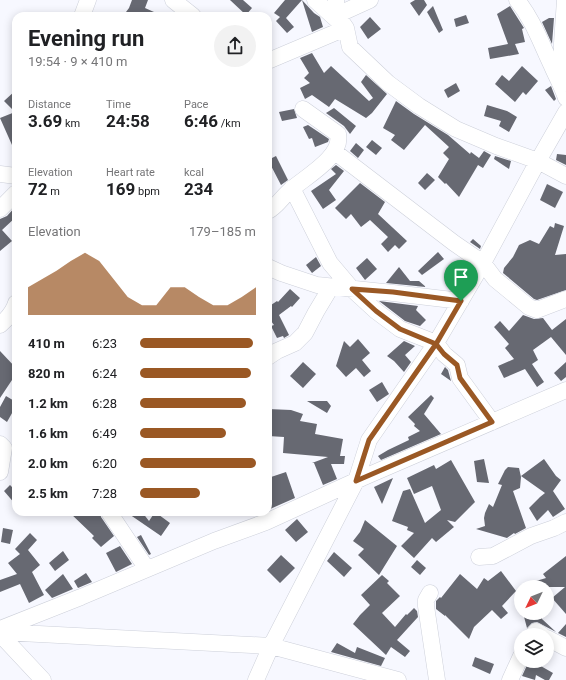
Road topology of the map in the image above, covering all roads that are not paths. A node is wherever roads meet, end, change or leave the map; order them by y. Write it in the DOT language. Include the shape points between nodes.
graph roads {
  1 [pos="88,0"];
  2 [pos="173,0"];
  3 [pos="315,0"];
  4 [pos="370,0"];
  5 [pos="517,0"];
  6 [pos="565,0"];
  7 [pos="84,12"];
  8 [pos="188,12"];
  9 [pos="340,14"];
  10 [pos="272,58"];
  11 [pos="564,92"];
  12 [pos="303,109"];
  13 [pos="566,112"];
  14 [pos="335,152"];
  15 [pos="538,161"];
  16 [pos="566,176"];
  17 [pos="292,188"];
  18 [pos="12,197"];
  19 [pos="0,209"];
  20 [pos="272,209"];
  21 [pos="483,263"];
  22 [pos="272,269"];
  23 [pos="331,287"];
  24 [pos="352,289"];
  25 [pos="566,299"];
  26 [pos="461,301"];
  27 [pos="12,312"];
  28 [pos="0,325"];
  29 [pos="436,344"];
  30 [pos="272,354"];
  31 [pos="566,390"];
  32 [pos="492,422"];
  33 [pos="0,444"];
  34 [pos="0,472"];
  35 [pos="356,481"];
  36 [pos="272,514"];
  37 [pos="112,516"];
  38 [pos="265,517"];
  39 [pos="566,522"];
  40 [pos="479,557"];
  41 [pos="146,569"];
  42 [pos="430,594"];
  43 [pos="1,628"];
  44 [pos="554,643"];
  45 [pos="271,646"];
  46 [pos="566,648"];
  47 [pos="516,668"];
  48 [pos="43,680"];
  49 [pos="256,680"];
  50 [pos="398,680"];
  51 [pos="438,680"];
  52 [pos="510,680"];
  1 -- 7 [label="street"];
  2 -- 8 [label="street"];
  3 -- 9 [label="street"];
  4 -- 9 [label="street"];
  5 -- 11 [label="street" via="530,16"];
  6 -- 11 [label="street" via="562,43"];
  9 -- 10 [label="street"];
  9 -- 15 [label="street" via="350,47 388,83 456,129"];
  12 -- 14 [label="street" via="338,134 340,139"];
  13 -- 15 [label="street"];
  14 -- 17 [label="street" via="306,180"];
  14 -- 21 [label="street"];
  15 -- 16 [label="street"];
  15 -- 21 [label="street"];
  17 -- 20 [label="street"];
  17 -- 24 [label="street" via="330,263"];
  18 -- 19 [label="street"];
  21 -- 25 [label="street" via="495,279 529,307 537,310"];
  21 -- 26 [label="street"];
  22 -- 23 [label="street" via="317,285"];
  23 -- 24 [label="street"];
  23 -- 30 [label="street" via="305,333 295,343"];
  24 -- 26 [label="street"];
  24 -- 29 [label="street" via="400,329"];
  26 -- 29 [label="street"];
  27 -- 28 [label="street"];
  29 -- 32 [label="street" via="457,365 460,378"];
  29 -- 35 [label="street" via="369,440"];
  31 -- 32 [label="street"];
  32 -- 35 [label="street"];
  33 -- 34 [label="street" via="4,448"];
  35 -- 36 [label="street"];
  35 -- 45 [label="street"];
  37 -- 41 [label="street"];
  38 -- 41 [label="street"];
  39 -- 40 [label="street" via="530,536 493,556"];
  41 -- 43 [label="street"];
  42 -- 51 [label="street" via="426,606"];
  43 -- 45 [label="street"];
  43 -- 48 [label="street"];
  44 -- 46 [label="street"];
  45 -- 49 [label="street"];
  45 -- 50 [label="street"];
  47 -- 52 [label="street"];
}
